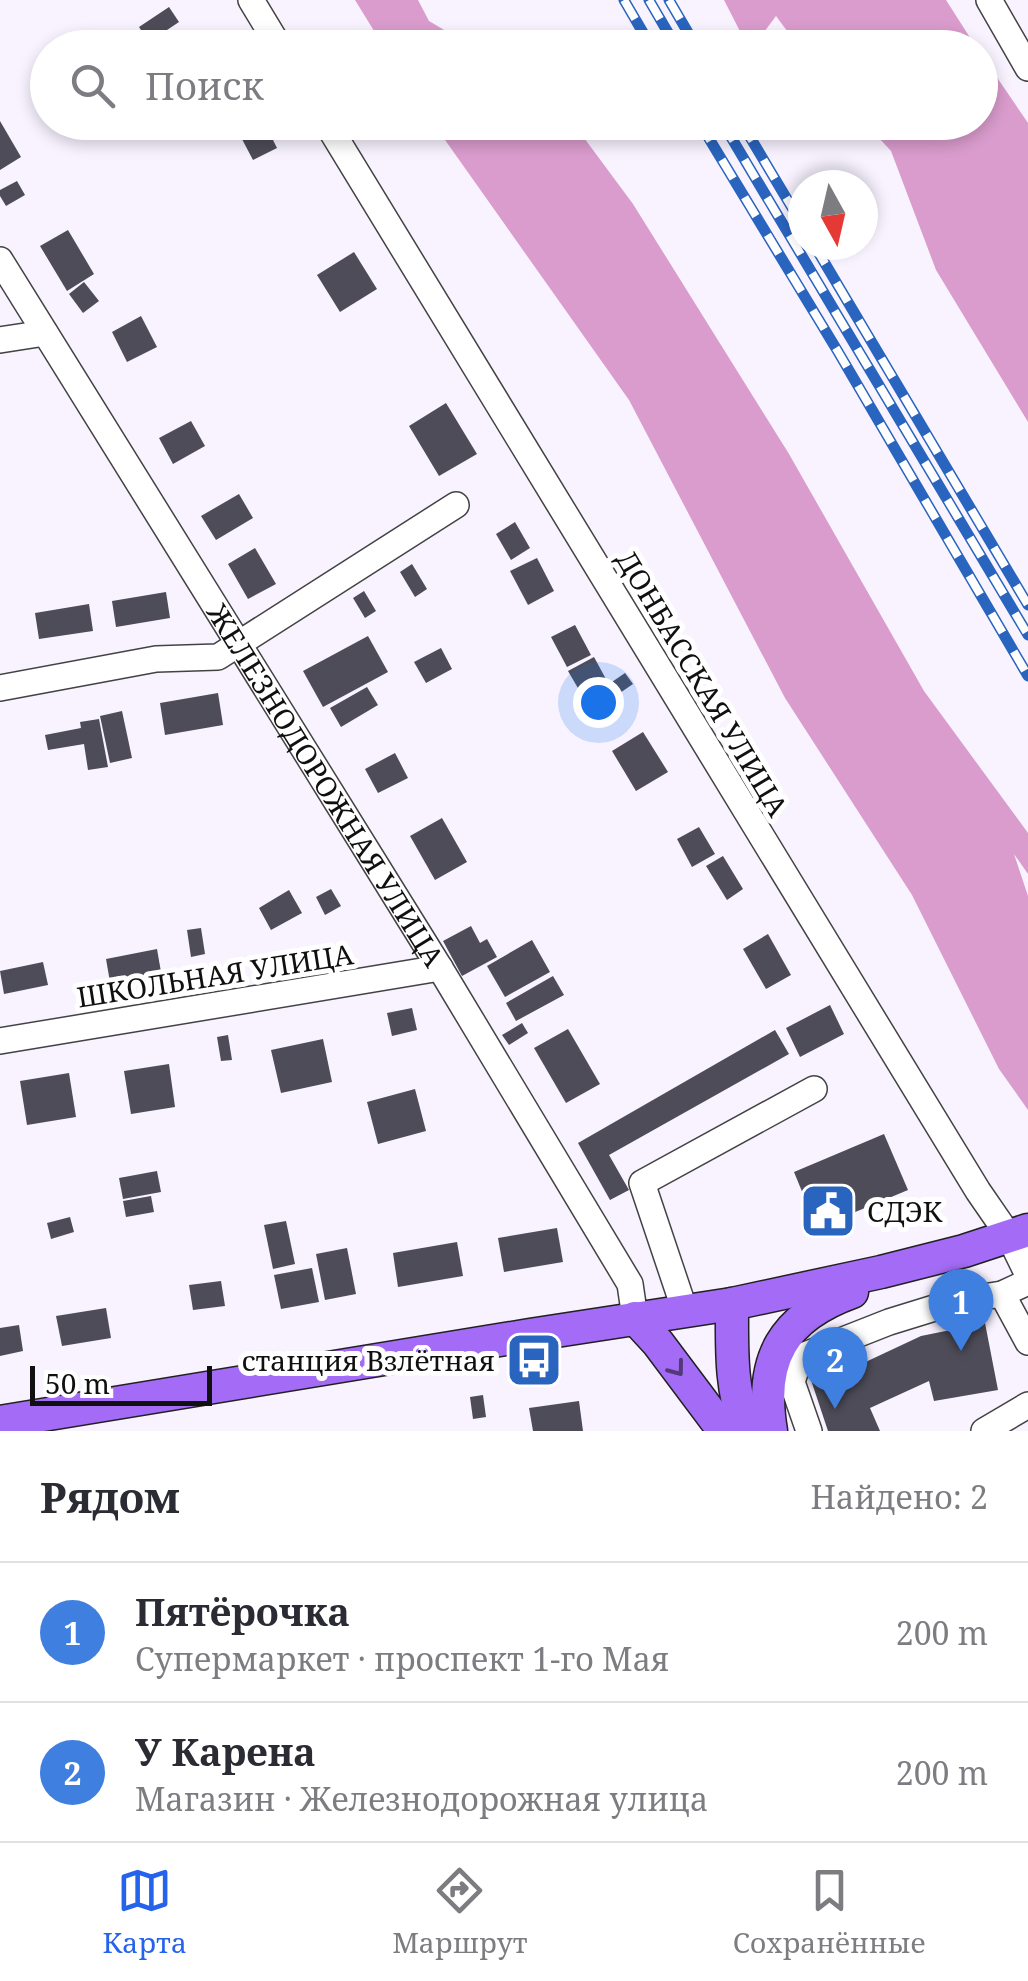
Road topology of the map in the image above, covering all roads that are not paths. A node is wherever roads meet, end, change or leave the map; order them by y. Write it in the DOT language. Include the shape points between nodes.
graph roads {
  1 [pos="251,0"];
  2 [pos="988,0"];
  3 [pos="269,30"];
  4 [pos="1028,68"];
  5 [pos="337,140"];
  6 [pos="0,260"];
  7 [pos="45,333"];
  8 [pos="0,340"];
  9 [pos="456,505"];
  10 [pos="236,644"];
  11 [pos="0,688"];
  12 [pos="440,968"];
  13 [pos="0,1041"];
  14 [pos="814,1089"];
  15 [pos="1018,1233"];
  16 [pos="964,1251"];
  17 [pos="1028,1278"];
  18 [pos="1002,1294"];
  19 [pos="732,1304"];
  20 [pos="684,1311"];
  21 [pos="635,1318"];
  22 [pos="1028,1342"];
  23 [pos="1028,1404"];
  24 [pos="0,1422"];
  25 [pos="726,1424"];
  26 [pos="771,1431"];
  27 [pos="809,1431"];
  28 [pos="984,1431"];
  1 -- 3 [label="street"];
  2 -- 4 [label="street"];
  5 -- 15 [label="street, ДОНБАССКАЯ УЛИЦА" via="957,1157"];
  6 -- 7 [label="street, ЖЕЛЕЗНОДОРОЖНАЯ УЛИЦА"];
  7 -- 8 [label="street"];
  7 -- 10 [label="street, ЖЕЛЕЗНОДОРОЖНАЯ УЛИЦА"];
  9 -- 10 [label="street"];
  10 -- 11 [label="street" via="218,657 156,659"];
  10 -- 12 [label="street, ЖЕЛЕЗНОДОРОЖНАЯ УЛИЦА"];
  12 -- 13 [label="street, ШКОЛЬНАЯ УЛИЦА"];
  12 -- 21 [label="street, ЖЕЛЕЗНОДОРОЖНАЯ УЛИЦА" via="630,1284"];
  14 -- 20 [label="street" via="642,1184"];
  15 -- 16 [label="main road"];
  15 -- 17 [label="street, ДОНБАССКАЯ УЛИЦА"];
  16 -- 19 [label="main road"];
  16 -- 26 [label="main road" via="834,1298 795,1324 769,1374"];
  17 -- 18 [label="street"];
  18 -- 22 [label="street"];
  18 -- 27 [label="street" via="957,1301 800,1358 792,1382"];
  19 -- 20 [label="main road"];
  19 -- 25 [label="main road"];
  20 -- 21 [label="main road"];
  21 -- 24 [label="main road"];
  21 -- 25 [label="main road, one-way"];
  23 -- 28 [label="street"];
}
